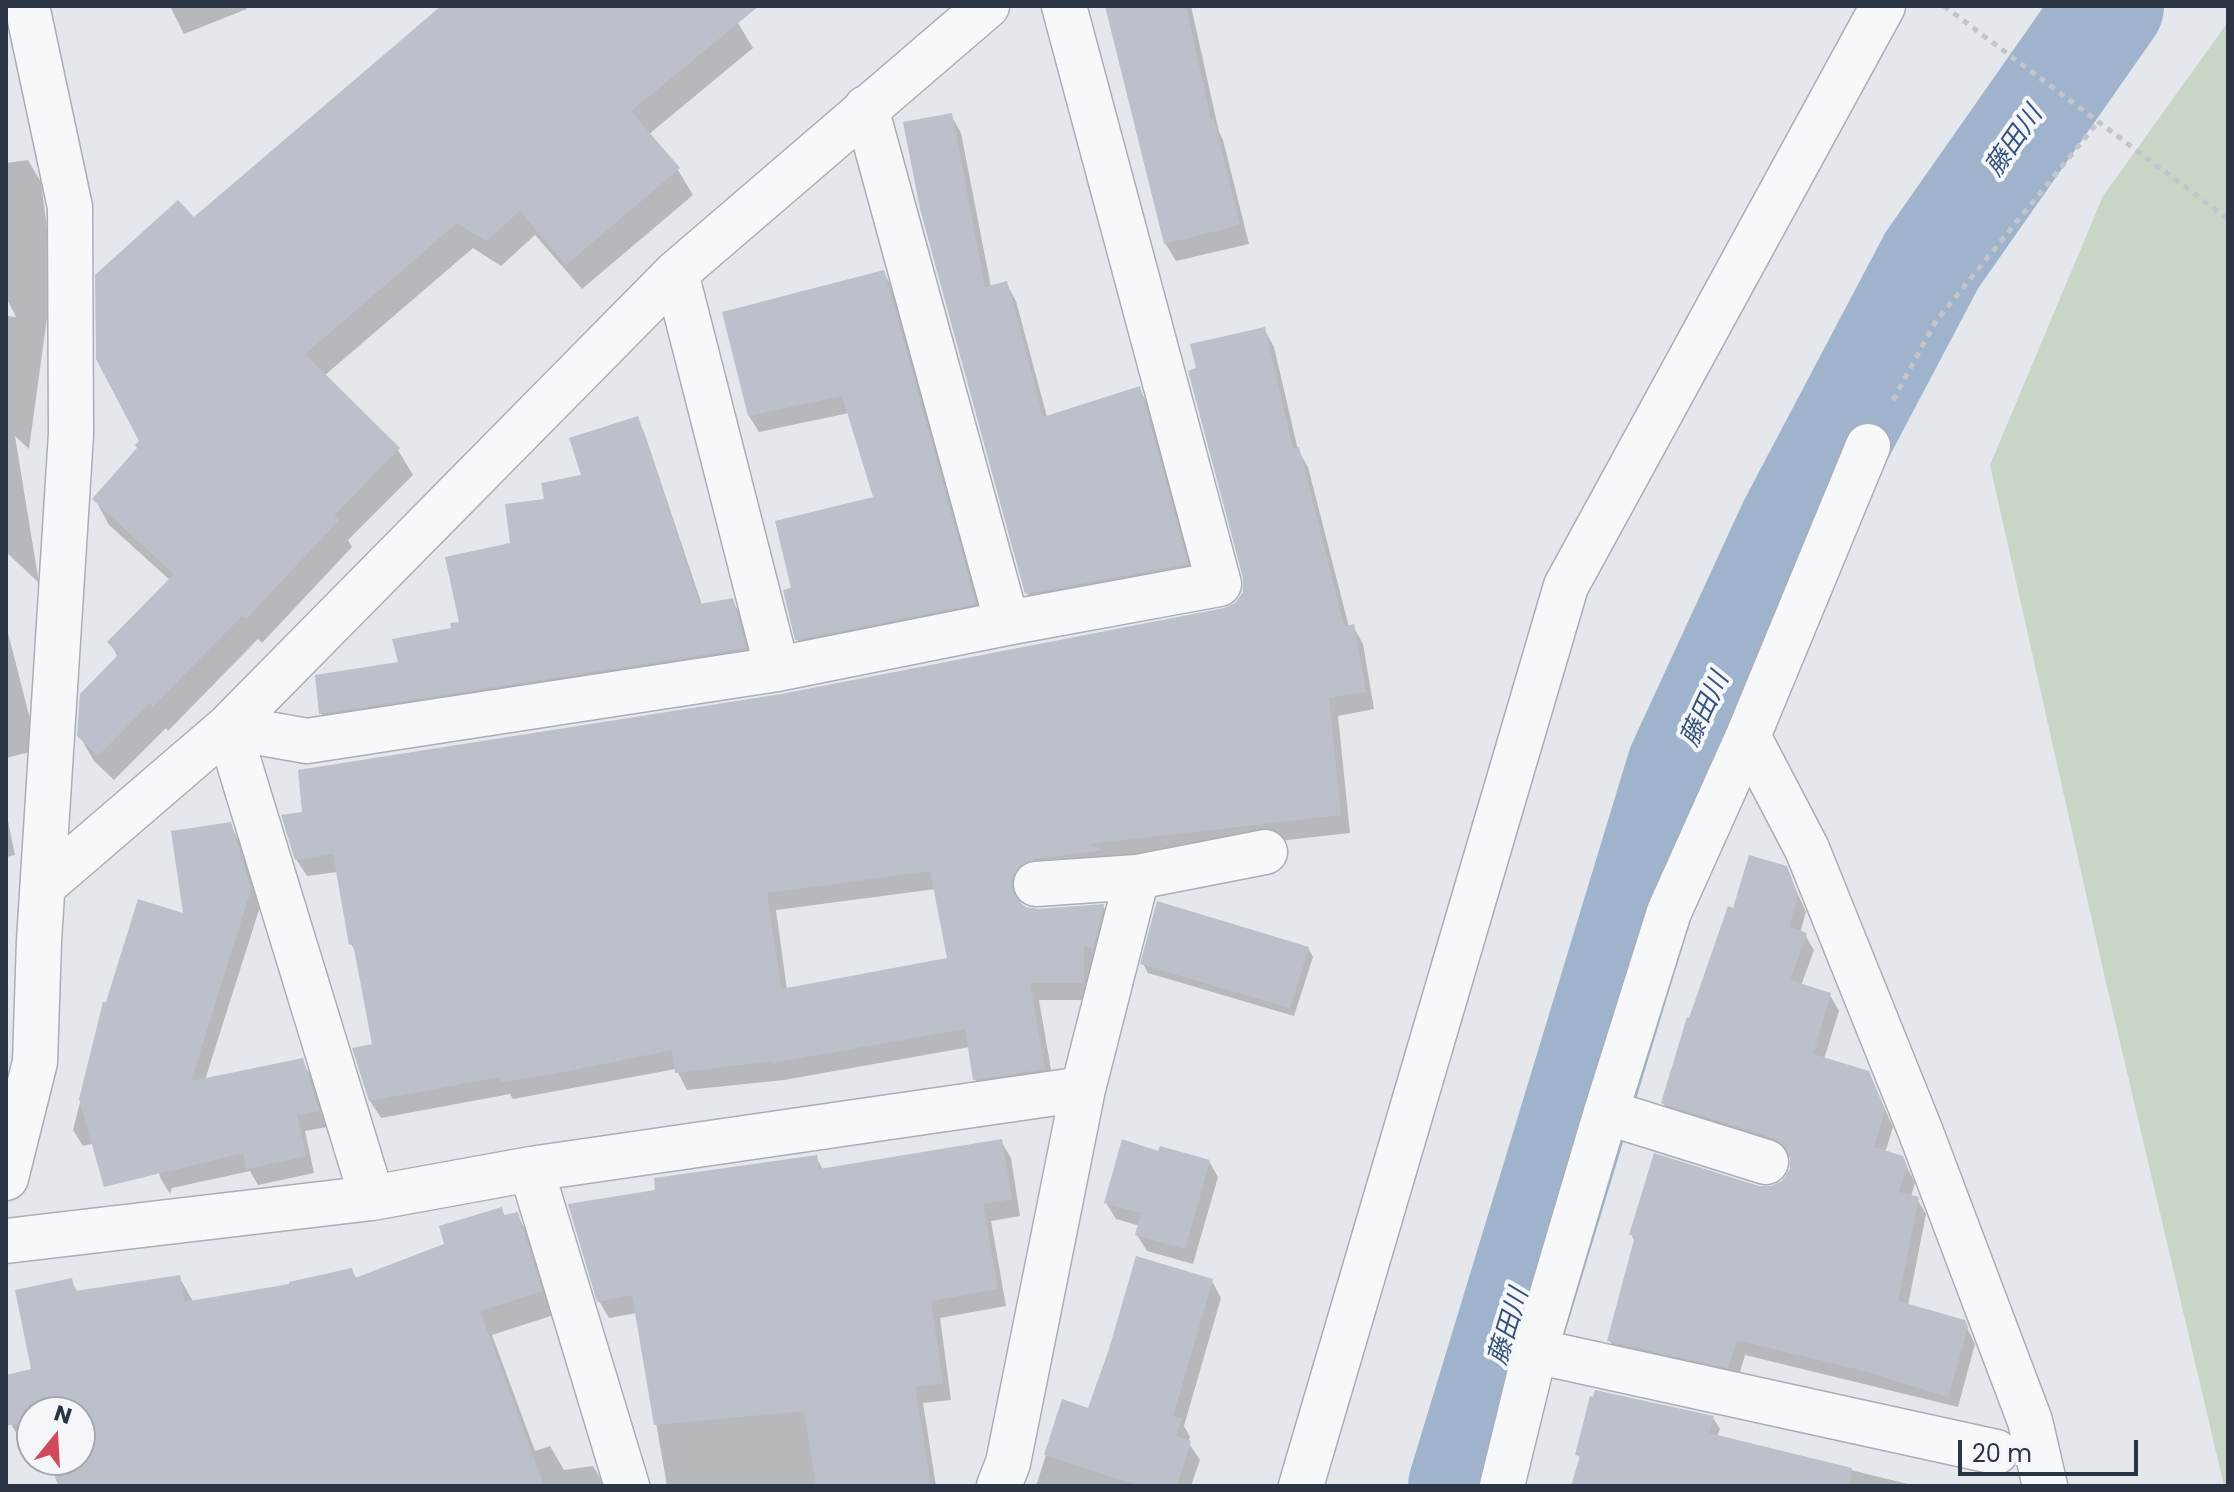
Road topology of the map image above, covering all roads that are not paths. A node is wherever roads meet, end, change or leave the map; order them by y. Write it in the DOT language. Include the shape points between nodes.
graph roads {
  1 [pos="27,6"];
  2 [pos="987,6"];
  3 [pos="1064,6"];
  4 [pos="1883,6"];
  5 [pos="866,108"];
  6 [pos="676,273"];
  7 [pos="1868,446"];
  8 [pos="1007,623"];
  9 [pos="777,669"];
  10 [pos="228,727"];
  11 [pos="1748,736"];
  12 [pos="1265,852"];
  13 [pos="1137,877"];
  14 [pos="1036,884"];
  15 [pos="43,886"];
  16 [pos="22,945"];
  17 [pos="1083,1089"];
  18 [pos="1606,1112"];
  19 [pos="1766,1162"];
  20 [pos="531,1169"];
  21 [pos="6,1178"];
  22 [pos="372,1198"];
  23 [pos="6,1241"];
  24 [pos="1535,1351"];
  25 [pos="2030,1421"];
  26 [pos="1992,1469"];
  27 [pos="627,1486"];
  28 [pos="999,1486"];
  29 [pos="1301,1486"];
  30 [pos="1502,1486"];
  31 [pos="2045,1486"];
  1 -- 15 [label="street" via="70,207 71,434"];
  2 -- 5 [label="street"];
  3 -- 8 [label="street" via="1219,584"];
  4 -- 29 [label="street" via="1566,586"];
  5 -- 6 [label="street"];
  5 -- 8 [label="street"];
  6 -- 9 [label="street"];
  6 -- 10 [label="street"];
  7 -- 11 [label="street"];
  8 -- 9 [label="street"];
  9 -- 10 [label="street" via="307,741"];
  10 -- 15 [label="street"];
  10 -- 22 [label="street"];
  11 -- 18 [label="street" via="1669,912"];
  11 -- 25 [label="street" via="1807,849"];
  12 -- 13 [label="street"];
  13 -- 14 [label="street"];
  13 -- 17 [label="street"];
  15 -- 16 [label="street"];
  16 -- 21 [label="street" via="35,1062"];
  17 -- 20 [label="street"];
  17 -- 28 [label="street" via="1008,1463"];
  18 -- 19 [label="street"];
  18 -- 24 [label="street"];
  20 -- 22 [label="street"];
  20 -- 27 [label="street"];
  22 -- 23 [label="street"];
  24 -- 26 [label="street"];
  24 -- 30 [label="street"];
  25 -- 26 [label="street"];
  25 -- 31 [label="street"];
}
